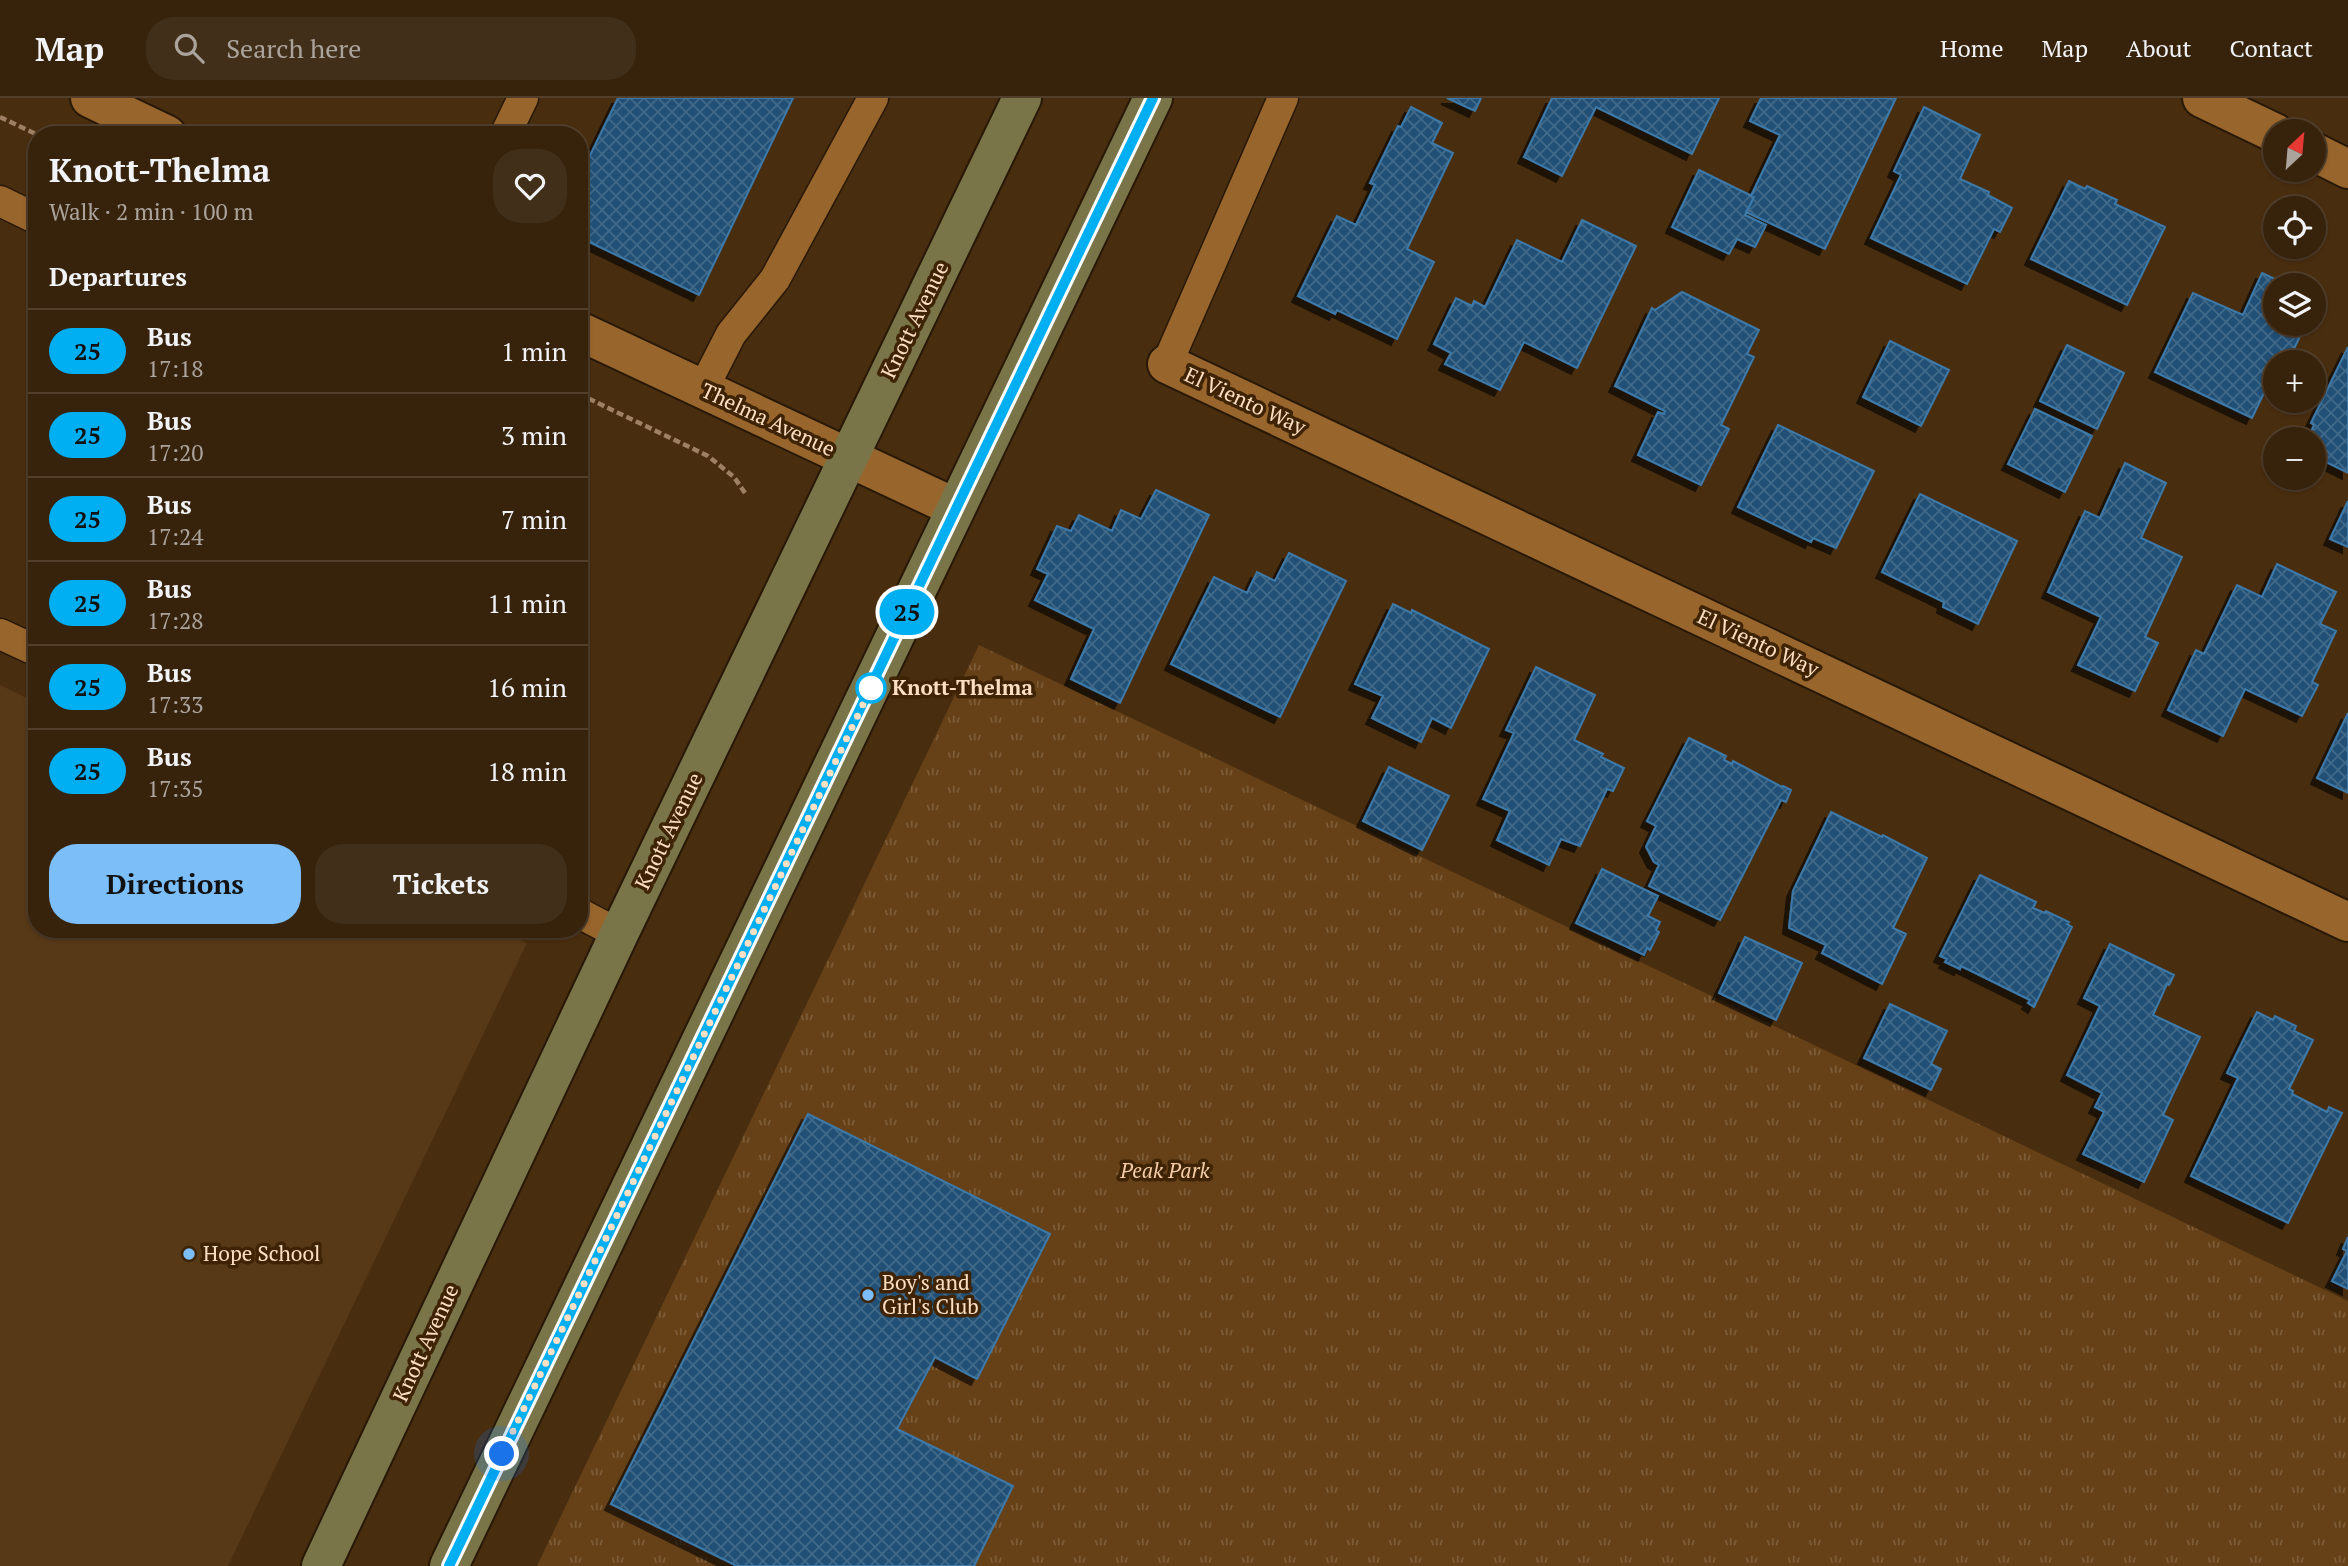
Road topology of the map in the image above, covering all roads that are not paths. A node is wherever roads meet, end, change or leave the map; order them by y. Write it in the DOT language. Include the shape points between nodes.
graph roads {
  1 [pos="90,98"];
  2 [pos="523,98"];
  3 [pos="873,98"];
  4 [pos="1022,98"];
  5 [pos="1153,98"];
  6 [pos="1283,98"];
  7 [pos="2202,98"];
  8 [pos="148,126"];
  9 [pos="509,126"];
  10 [pos="2263,127"];
  11 [pos="2326,158"];
  12 [pos="2348,169"];
  13 [pos="0,201"];
  14 [pos="28,215"];
  15 [pos="588,335"];
  16 [pos="1167,364"];
  17 [pos="703,390"];
  18 [pos="850,458"];
  19 [pos="956,509"];
  20 [pos="0,634"];
  21 [pos="28,647"];
  22 [pos="588,918"];
  23 [pos="2348,922"];
  24 [pos="619,934"];
  25 [pos="321,1566"];
  26 [pos="449,1566"];
  1 -- 8 [label="street"];
  2 -- 9 [label="lane"];
  3 -- 17 [label="lane" via="775,279 731,334"];
  4 -- 18 [label="main road, Knott Avenue"];
  5 -- 19 [label="main road"];
  6 -- 16 [label="lane"];
  7 -- 10 [label="street"];
  11 -- 12 [label="street"];
  13 -- 14 [label="lane"];
  15 -- 17 [label="street, Thelma Avenue"];
  16 -- 23 [label="street, El Viento Way"];
  17 -- 18 [label="street, Thelma Avenue"];
  18 -- 19 [label="street, Thelma Avenue"];
  18 -- 24 [label="main road, Knott Avenue"];
  19 -- 26 [label="main road"];
  20 -- 21 [label="lane"];
  22 -- 24 [label="lane"];
  24 -- 25 [label="main road, Knott Avenue"];
}
